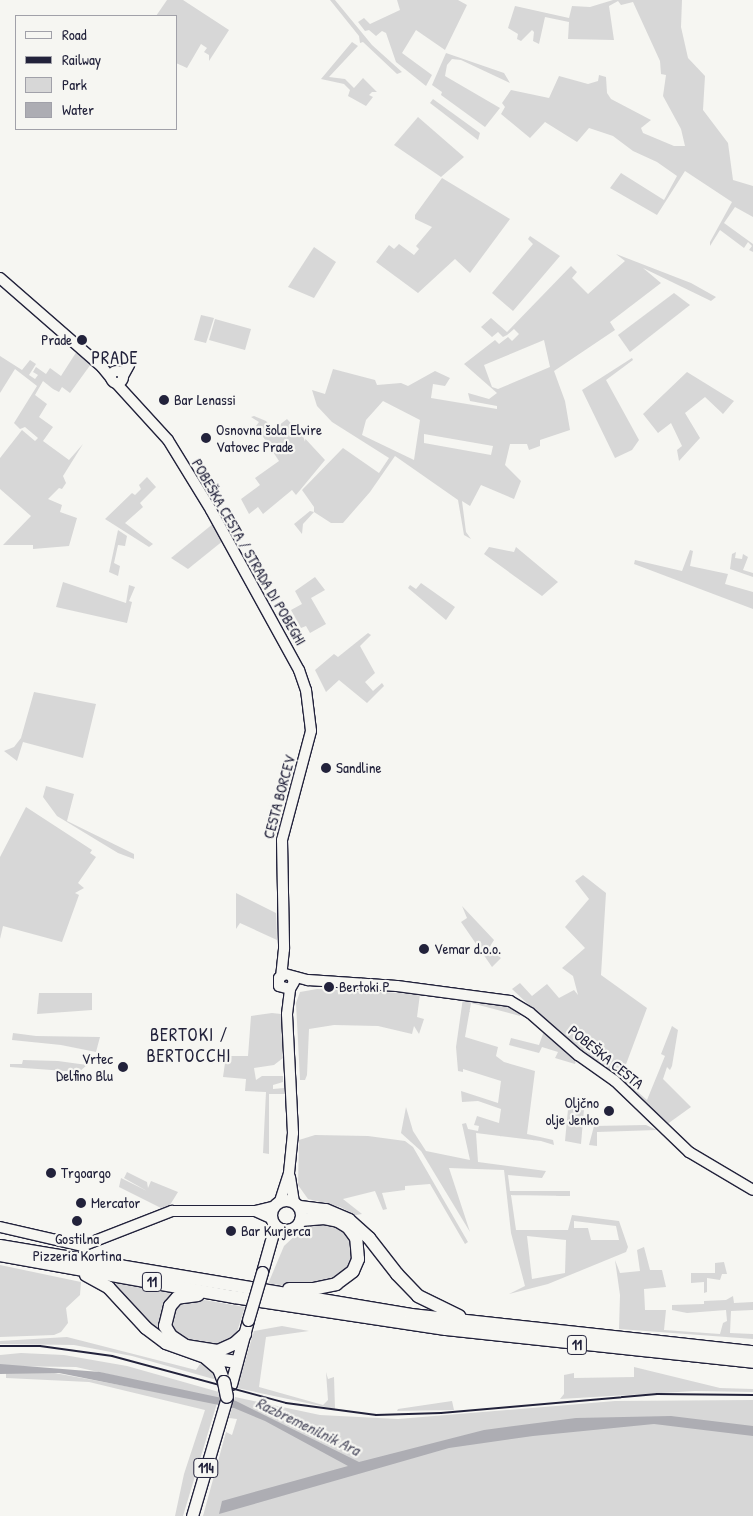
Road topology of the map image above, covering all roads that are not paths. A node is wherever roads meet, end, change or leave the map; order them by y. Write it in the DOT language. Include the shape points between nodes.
graph roads {
  1 [pos="0,278"];
  2 [pos="311,713"];
  3 [pos="288,982"];
  4 [pos="289,1173"];
  5 [pos="753,1190"];
  6 [pos="298,1209"];
  7 [pos="275,1213"];
  8 [pos="0,1227"];
  9 [pos="287,1230"];
  10 [pos="0,1246"];
  11 [pos="271,1246"];
  12 [pos="0,1255"];
  13 [pos="69,1267"];
  14 [pos="221,1285"];
  15 [pos="234,1297"];
  16 [pos="477,1324"];
  17 [pos="244,1334"];
  18 [pos="218,1351"];
  19 [pos="753,1352"];
  20 [pos="205,1357"];
  21 [pos="237,1362"];
  22 [pos="753,1362"];
  23 [pos="227,1383"];
  24 [pos="227,1397"];
  25 [pos="192,1516"];
  1 -- 2 [label="street, POBEŠKA CESTA / STRADA DI POBEGHI" via="102,367 117,376 125,391 168,440 234,548 301,674"];
  2 -- 3 [label="street, CESTA BORCEV" via="306,757 282,840 284,949"];
  3 -- 4 [label="street, CESTA BORCEV" via="293,1133"];
  3 -- 5 [label="street, POBEŠKA CESTA" via="308,980 397,986 510,1001 525,1009 578,1056 615,1081 689,1152"];
  4 -- 6 [label="street"];
  4 -- 7 [label="street"];
  6 -- 7 [label="main road"];
  6 -- 9 [label="main road" via="297,1226"];
  6 -- 14 [label="highway" via="348,1227 359,1249 353,1271 345,1279 313,1289"];
  6 -- 16 [label="highway" via="326,1210 349,1220 369,1238 418,1296"];
  7 -- 8 [label="street" via="180,1210 156,1216 89,1245 73,1246"];
  7 -- 9 [label="main road"];
  7 -- 11 [label="main road"];
  9 -- 11 [label="main road"];
  10 -- 14 [label="highway, 11"];
  11 -- 17 [label="main road, bridge"];
  12 -- 13 [label="highway, 11"];
  13 -- 15 [label="highway, 11"];
  13 -- 20 [label="highway" via="109,1288 155,1336"];
  14 -- 16 [label="highway, 11"];
  15 -- 18 [label="highway" via="189,1295 177,1298 165,1315 168,1331 178,1342 201,1350"];
  15 -- 22 [label="highway, 11" via="446,1329"];
  16 -- 19 [label="highway, 11"];
  17 -- 18 [label="highway" via="234,1344"];
  17 -- 21 [label="main road"];
  18 -- 21 [label="highway"];
  20 -- 21 [label="highway"];
  20 -- 23 [label="highway" via="219,1369"];
  21 -- 23 [label="main road"];
  23 -- 24 [label="highway, bridge"];
  24 -- 25 [label="main road, 114"];
}
